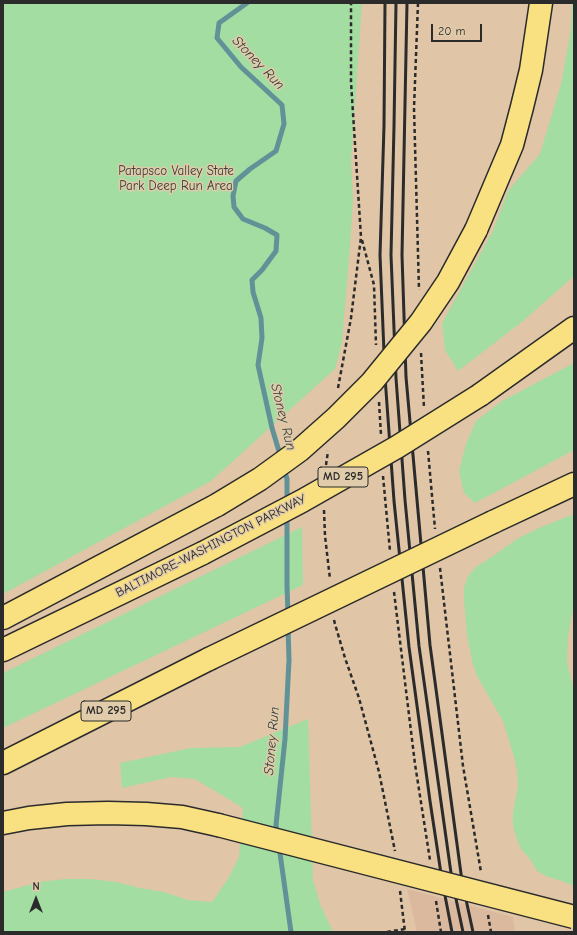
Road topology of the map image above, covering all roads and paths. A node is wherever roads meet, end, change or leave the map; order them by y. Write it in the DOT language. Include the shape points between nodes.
graph roads {
  1 [pos="351,3"];
  2 [pos="418,3"];
  3 [pos="541,3"];
  4 [pos="419,290"];
  5 [pos="574,328"];
  6 [pos="421,351"];
  7 [pos="338,388"];
  8 [pos="425,412"];
  9 [pos="427,444"];
  10 [pos="328,451"];
  11 [pos="326,467"];
  12 [pos="574,484"];
  13 [pos="324,505"];
  14 [pos="435,530"];
  15 [pos="439,562"];
  16 [pos="330,581"];
  17 [pos="334,617"];
  18 [pos="3,618"];
  19 [pos="3,650"];
  20 [pos="3,763"];
  21 [pos="3,822"];
  22 [pos="395,851"];
  23 [pos="482,879"];
  24 [pos="400,890"];
  25 [pos="487,909"];
  26 [pos="574,917"];
  27 [pos="406,931"];
  28 [pos="387,932"];
  29 [pos="491,932"];
  1 -- 7 [label="path" via="352,82 361,237 352,318"];
  2 -- 4 [label="path" via="414,108"];
  3 -- 18 [label="highway, bridge" via="531,70 512,145 476,230 448,282 421,322 372,382 300,450 260,479"];
  5 -- 19 [label="highway, BALTIMORE-WASHINGTON PARKWAY / MD 295, bridge" via="480,395 397,447 302,501 203,553"];
  6 -- 8 [label="path"];
  9 -- 14 [label="path"];
  10 -- 11 [label="path"];
  12 -- 20 [label="highway, MD 295, bridge" via="209,659"];
  13 -- 16 [label="path"];
  15 -- 23 [label="path" via="463,766"];
  17 -- 22 [label="path" via="379,772"];
  21 -- 26 [label="highway, bridge" via="67,814 108,813 182,817"];
  24 -- 27 [label="path"];
  25 -- 29 [label="path"];
  27 -- 28 [label="path"];
}
